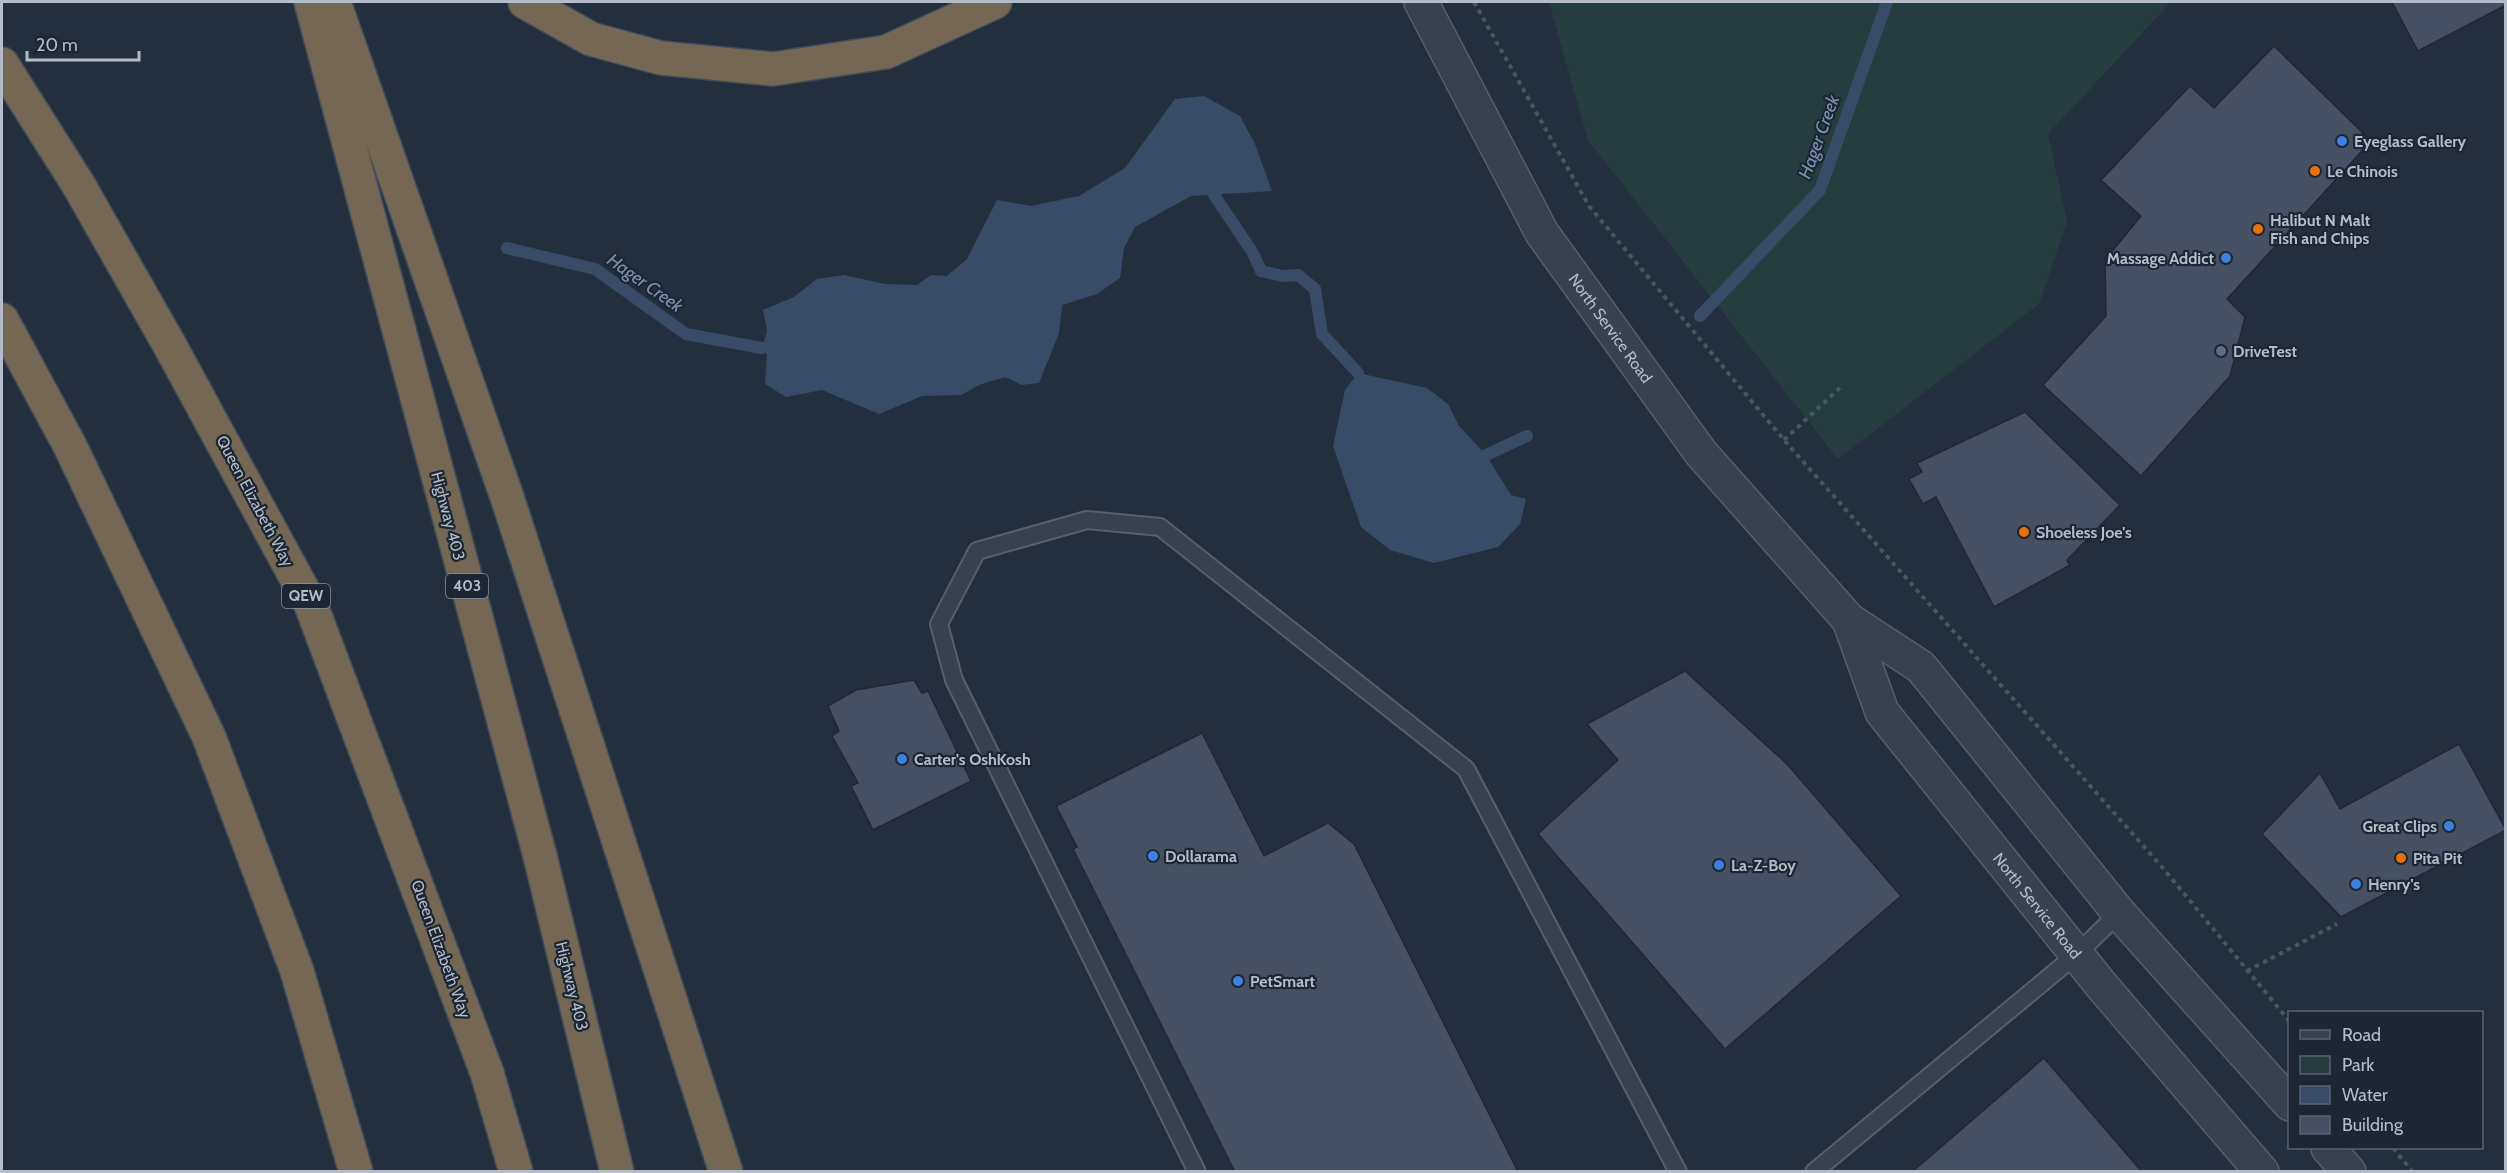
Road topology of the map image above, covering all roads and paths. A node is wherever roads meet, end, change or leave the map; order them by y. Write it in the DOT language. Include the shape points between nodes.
graph roads {
  1 [pos="310,2"];
  2 [pos="334,2"];
  3 [pos="525,2"];
  4 [pos="995,2"];
  5 [pos="1421,2"];
  6 [pos="1474,2"];
  7 [pos="2,64"];
  8 [pos="2,320"];
  9 [pos="1843,385"];
  10 [pos="1784,440"];
  11 [pos="1850,620"];
  12 [pos="2119,912"];
  13 [pos="2337,924"];
  14 [pos="2077,954"];
  15 [pos="2247,971"];
  16 [pos="2288,1021"];
  17 [pos="2288,1103"];
  18 [pos="2329,1149"];
  19 [pos="2394,1149"];
  20 [pos="356,1172"];
  21 [pos="516,1172"];
  22 [pos="617,1172"];
  23 [pos="726,1172"];
  24 [pos="1197,1172"];
  25 [pos="1678,1172"];
  26 [pos="1814,1172"];
  27 [pos="2262,1172"];
  28 [pos="2349,1172"];
  29 [pos="2413,1172"];
  1 -- 22 [label="highway, Highway 403 / 403" via="540,856"];
  2 -- 23 [label="highway" via="507,497"];
  3 -- 4 [label="highway" via="591,39 651,55 773,69 886,52"];
  5 -- 11 [label="street, North Service Road" via="1542,233 1701,453"];
  6 -- 10 [label="path" via="1589,206"];
  7 -- 21 [label="highway, Queen Elizabeth Way / QEW" via="78,184 170,344 311,605 487,1073"];
  8 -- 20 [label="highway" via="70,446 209,737 297,971"];
  9 -- 10 [label="path"];
  10 -- 15 [label="path" via="2140,842"];
  11 -- 12 [label="street, North Service Road" via="1921,667"];
  11 -- 14 [label="street, North Service Road" via="1882,712"];
  12 -- 14 [label="lane"];
  12 -- 17 [label="street, North Service Road"];
  13 -- 15 [label="path"];
  14 -- 26 [label="lane"];
  14 -- 27 [label="street, North Service Road"];
  15 -- 16 [label="path"];
  18 -- 28 [label="street"];
  19 -- 29 [label="path"];
  24 -- 25 [label="lane" via="954,680 939,624 976,551 1087,520 1160,527 1466,769"];
}
